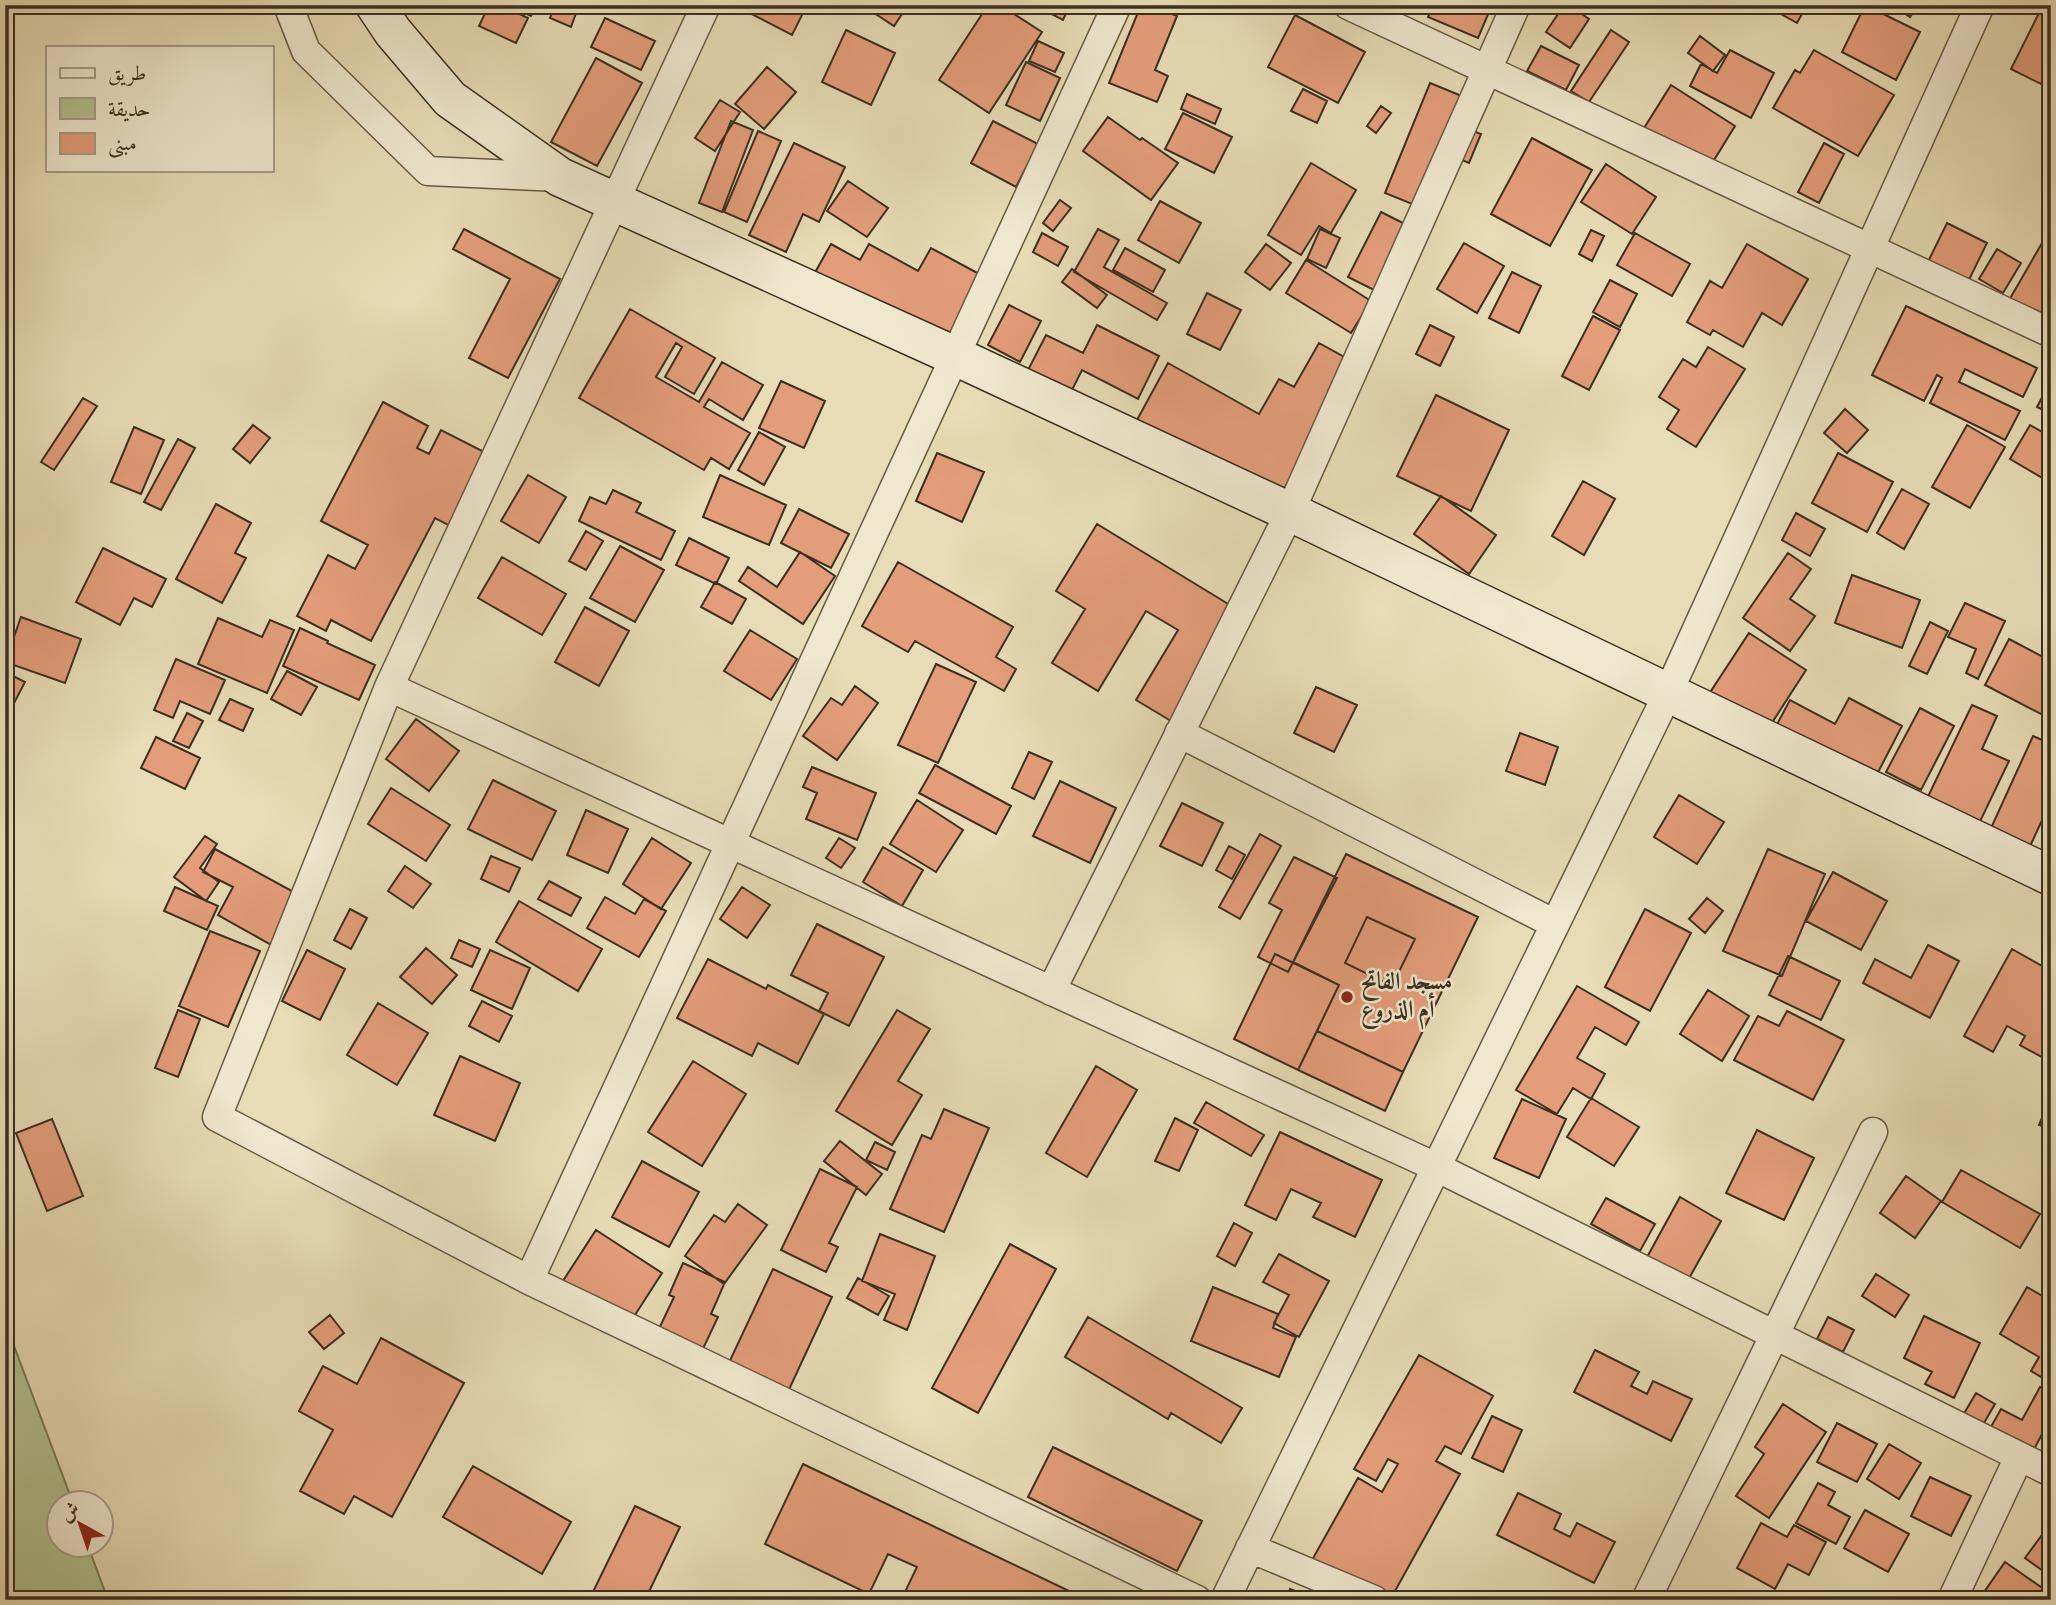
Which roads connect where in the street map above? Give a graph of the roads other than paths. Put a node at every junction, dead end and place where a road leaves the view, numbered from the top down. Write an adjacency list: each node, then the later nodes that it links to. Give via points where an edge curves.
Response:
1 (288, 5): 9 (street, via 306,51 428,172)
2 (375, 5): 9 (main road, via 450,99)
3 (706, 5): 10 (street)
4 (1117, 5): 13 (street)
5 (1349, 5): 8 (street)
6 (1516, 5): 8 (street)
7 (1980, 5): 11 (street)
8 (1486, 69): 11 (street); 14 (street)
9 (560, 177): 10 (main road)
10 (615, 202): 13 (main road); 15 (street)
11 (1869, 248): 12 (street); 16 (street)
12 (2051, 333)
13 (955, 356): 14 (main road); 18 (street)
14 (1290, 512): 16 (main road); 17 (street)
15 (389, 687): 18 (street); 24 (street, via 217,1117)
16 (1668, 693): 19 (main road); 20 (street)
17 (1179, 733): 20 (street); 21 (street)
18 (730, 844): 21 (street); 24 (street)
19 (2051, 876)
20 (1555, 924): 23 (street)
21 (1051, 991): 23 (street)
22 (1873, 1132): 25 (street)
23 (1436, 1167): 25 (street); 28 (street)
24 (529, 1280): 29 (street)
25 (1774, 1335): 26 (street); 32 (street)
26 (2019, 1457): 27 (street); 33 (street)
27 (2051, 1472)
28 (1250, 1548): 30 (street); 31 (street)
29 (1197, 1600)
30 (1225, 1600)
31 (1374, 1600)
32 (1646, 1600)
33 (1952, 1600)

